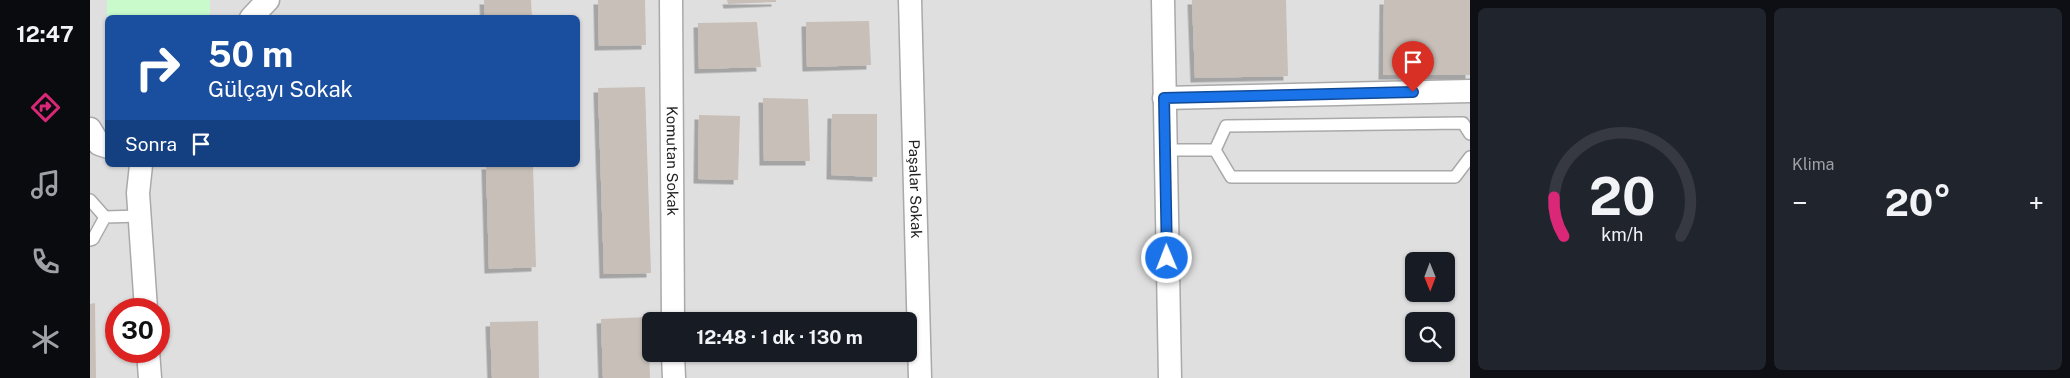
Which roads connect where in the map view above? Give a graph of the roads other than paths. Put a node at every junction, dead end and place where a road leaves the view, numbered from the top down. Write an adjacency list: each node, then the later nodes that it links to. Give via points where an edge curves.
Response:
1 (268, 0): 5 (street)
2 (671, 0): 20 (street, Komutan Sokak)
3 (910, 0): 25 (street, Paşalar Sokak)
4 (1163, 0): 7 (street)
5 (254, 15)
6 (1470, 91): 7 (street)
7 (1164, 98): 11 (street)
8 (90, 129): 10 (street, via 99,144)
9 (1470, 134): 12 (lane, via 1464,123 1226,126)
10 (105, 146)
11 (1165, 150): 12 (lane); 26 (street)
12 (1215, 150): 13 (lane, via 1231,177 1455,177)
13 (1470, 158)
14 (141, 167): 16 (street)
15 (90, 200): 17 (lane)
16 (140, 216): 17 (lane); 19 (street)
17 (105, 217): 18 (lane)
18 (90, 240)
19 (145, 298)
20 (673, 312)
21 (674, 362): 24 (street)
22 (149, 363): 23 (street)
23 (150, 378)
24 (674, 378)
25 (920, 378)
26 (1170, 378)

